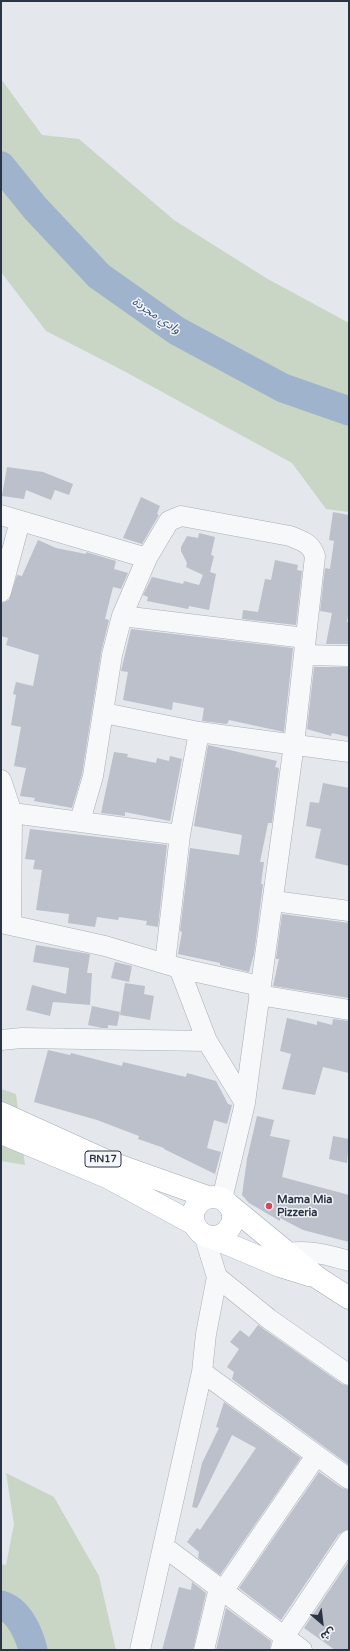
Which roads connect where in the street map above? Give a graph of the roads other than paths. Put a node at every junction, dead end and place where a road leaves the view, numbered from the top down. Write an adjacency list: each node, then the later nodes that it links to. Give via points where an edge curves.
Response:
1 (1, 515): 2 (street)
2 (20, 521): 3 (street); 4 (street)
3 (147, 558): 5 (street); 6 (street, via 169,521 181,516 290,536 307,543 315,556)
4 (1, 592)
5 (122, 616): 6 (street); 8 (street, via 112,655)
6 (305, 647): 7 (street); 10 (street)
7 (349, 656)
8 (104, 713): 9 (street); 14 (street)
9 (199, 732): 10 (street); 15 (street)
10 (294, 744): 11 (street); 16 (street)
11 (349, 752)
12 (1, 780): 13 (street)
13 (12, 813): 14 (street); 18 (street)
14 (80, 821): 15 (street)
15 (180, 834): 19 (street)
16 (274, 901): 17 (street); 20 (street)
17 (349, 911)
18 (6, 923): 19 (street)
19 (172, 965): 20 (street); 23 (street)
20 (260, 990): 21 (street); 24 (street)
21 (349, 1010)
22 (1, 1040): 23 (street, via 22,1038)
23 (207, 1041): 24 (street)
24 (245, 1103): 27 (street)
25 (1, 1113): 27 (main road, RN17, via 109,1162)
26 (1, 1133): 28 (main road, RN17, via 107,1177)
27 (219, 1200): 28 (main road, via 201,1200 194,1211); 28 (main road, via 233,1216 229,1229 224,1234); 29 (main road, RN17)
28 (203, 1232): 29 (main road, RN17); 31 (street)
29 (284, 1259): 30 (street, via 311,1252); 32 (main road, RN17)
30 (349, 1261)
31 (216, 1277): 33 (street); 34 (street, via 269,1319)
32 (349, 1298)
33 (202, 1372): 35 (street); 38 (street)
34 (349, 1375)
35 (316, 1456): 36 (street); 39 (street)
36 (349, 1479)
37 (349, 1540): 40 (street)
38 (163, 1546): 39 (street); 41 (street)
39 (221, 1590): 40 (street); 42 (street)
40 (282, 1643): 43 (street)
41 (140, 1650)
42 (204, 1650)
43 (302, 1650)

